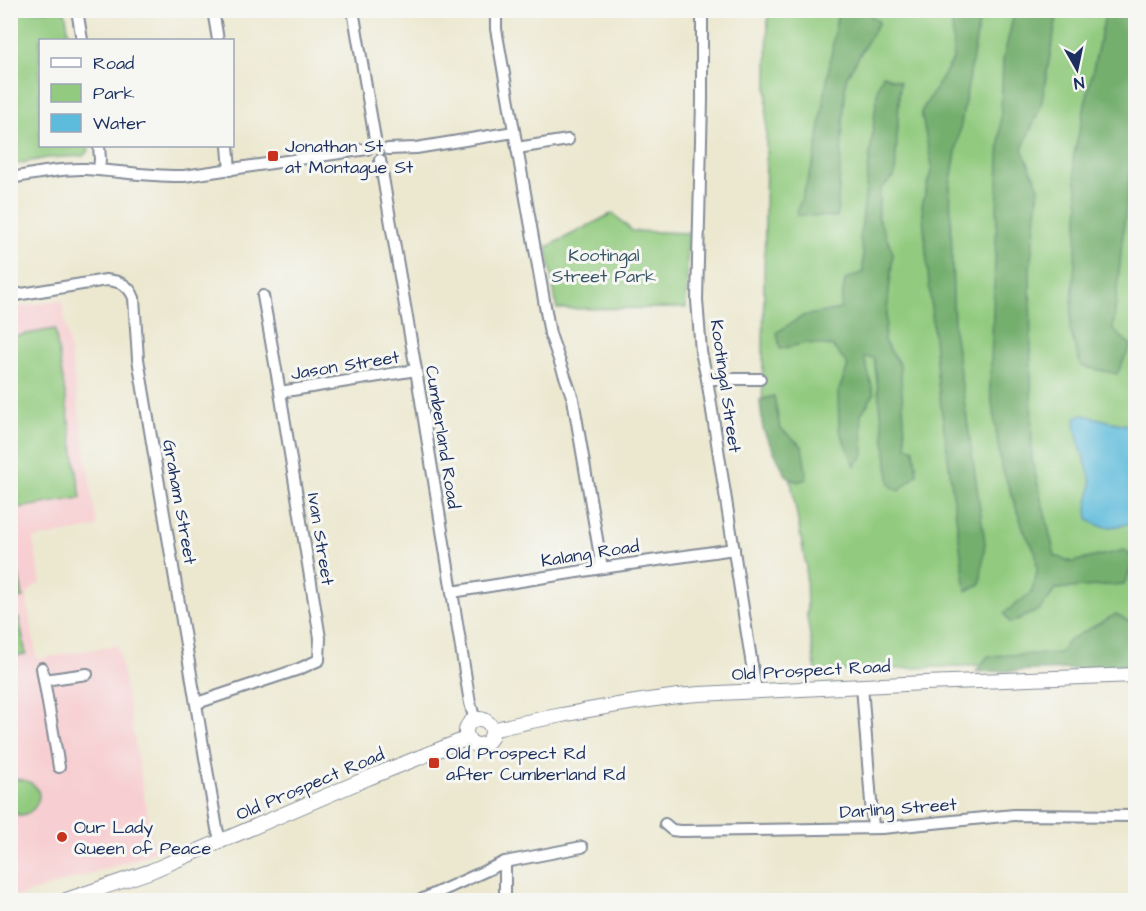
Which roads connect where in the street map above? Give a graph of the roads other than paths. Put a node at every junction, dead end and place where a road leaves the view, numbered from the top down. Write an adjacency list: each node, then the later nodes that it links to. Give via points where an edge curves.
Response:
1 (77, 10): 6 (street)
2 (213, 10): 7 (street)
3 (353, 10): 9 (street)
4 (499, 10): 8 (street, via 496,28)
5 (702, 10): 23 (street, Kootingal Street, via 697,300)
6 (82, 39)
7 (218, 39)
8 (514, 132): 13 (street); 15 (street)
9 (375, 139): 14 (street); 15 (street, via 384,142)
10 (568, 140): 13 (street)
11 (99, 147): 17 (street)
12 (228, 147): 18 (street)
13 (517, 148): 27 (street, via 550,334 573,399)
14 (367, 149): 16 (street, via 370,158); 18 (street)
15 (388, 149): 16 (street)
16 (380, 160): 22 (street, Cumberland Road)
17 (99, 170): 18 (street, via 170,176); 19 (street, via 63,170)
18 (230, 170)
19 (10, 178)
20 (10, 296): 35 (street, Graham Street, via 106,280 122,284 133,295 138,359)
21 (262, 296): 25 (street, Ivan Street)
22 (416, 370): 25 (street, Jason Street); 28 (street, Cumberland Road)
23 (707, 379): 24 (street); 26 (street, Kootingal Street)
24 (760, 379)
25 (280, 392): 35 (street, Ivan Street, via 320,638 319,660)
26 (734, 549): 27 (street, Kalang Road); 34 (street, Kootingal Street)
27 (602, 568): 28 (street, Kalang Road)
28 (452, 592): 36 (street, Cumberland Road)
29 (42, 668): 32 (street)
30 (87, 674): 32 (street)
31 (1136, 675): 33 (main road, Old Prospect Road)
32 (44, 680): 39 (street)
33 (862, 686): 34 (main road, Old Prospect Road); 42 (street)
34 (756, 691): 37 (main road, Old Prospect Road, via 677,696)
35 (197, 703): 43 (street, Graham Street)
36 (475, 720): 37 (main road, via 484,720); 38 (main road, via 466,729)
37 (492, 730): 38 (main road, via 490,739 483,744 474,744)
38 (468, 738): 43 (main road, Old Prospect Road)
39 (58, 766)
40 (1136, 816): 42 (street, Darling Street, via 1014,815)
41 (665, 824): 42 (street, Darling Street, via 680,831)
42 (873, 828)
43 (221, 841): 46 (main road, Old Prospect Road)
44 (582, 847): 45 (street)
45 (505, 862): 47 (street); 48 (street)
46 (69, 900)
47 (421, 900)
48 (505, 900)

